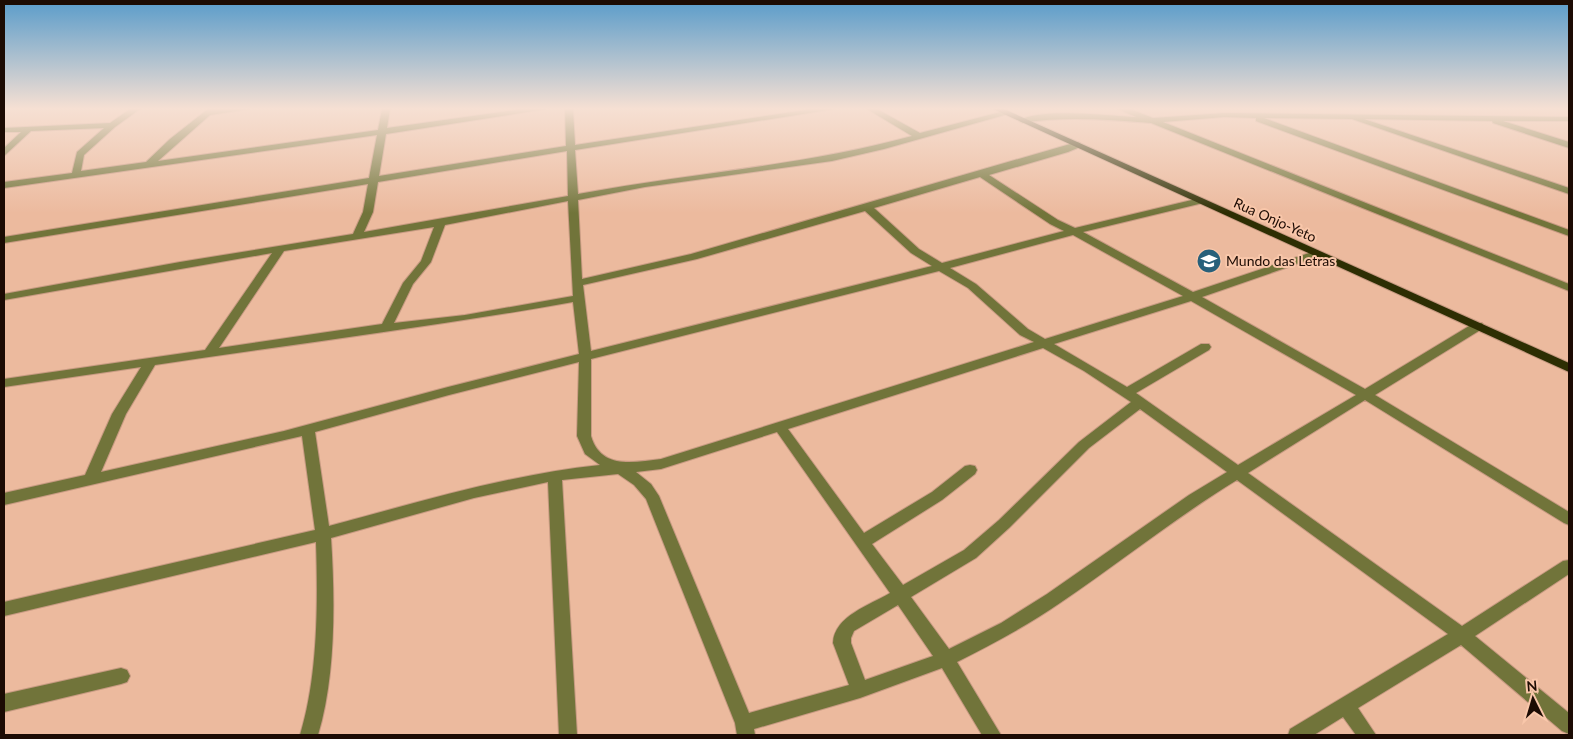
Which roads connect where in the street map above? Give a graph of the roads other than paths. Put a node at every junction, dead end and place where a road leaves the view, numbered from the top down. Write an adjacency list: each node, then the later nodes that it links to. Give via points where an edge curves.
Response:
1 (14, 143): 15 (street)
2 (92, 143): 18 (street, via 80,154)
3 (171, 143): 16 (street)
4 (301, 143): 16 (street)
5 (380, 143): 19 (street)
6 (570, 143): 14 (street)
7 (600, 143): 14 (street)
8 (889, 143): 22 (street, via 832,158 645,184)
9 (1074, 143): 13 (main road, Rua Onjo-Yeto)
10 (1206, 143): 36 (street)
11 (1327, 143): 27 (street)
12 (1427, 143): 21 (street)
13 (1077, 145): 17 (street); 23 (main road, Rua Onjo-Yeto)
14 (570, 148): 19 (street); 22 (street)
15 (4, 153)
16 (148, 165): 18 (street)
17 (981, 174): 24 (street); 28 (street)
18 (76, 175): 20 (street)
19 (374, 180): 30 (street, via 368,212); 31 (street)
20 (4, 185)
21 (1569, 191)
22 (571, 198): 25 (street); 35 (street)
23 (1200, 201): 28 (street); 33 (main road, Rua Onjo-Yeto)
24 (867, 207): 34 (street, via 914,251); 35 (street, via 693,257)
25 (441, 223): 30 (street); 41 (street, via 426,262 408,283)
26 (1569, 224): 27 (street)
27 (1554, 227): 29 (street)
28 (1072, 231): 34 (street); 38 (street)
29 (1569, 233)
30 (356, 238): 32 (street)
31 (4, 240)
32 (279, 250): 37 (street); 44 (street)
33 (1316, 254): 38 (street); 40 (main road, Rua Onjo-Yeto)
34 (941, 267): 42 (street, via 972,286 1024,332); 45 (street)
35 (577, 283): 39 (street)
36 (1569, 288)
37 (4, 297)
38 (1191, 297): 42 (street); 49 (street)
39 (579, 298): 41 (street); 45 (street)
40 (1478, 326): 47 (main road, Rua Onjo-Yeto); 49 (street)
41 (386, 328): 44 (street)
42 (1044, 343): 50 (street); 51 (street)
43 (1205, 347): 50 (street)
44 (208, 354): 46 (street)
45 (585, 356): 52 (street); 53 (street, via 586,448 597,459)
46 (150, 362): 48 (street); 57 (street, via 119,414)
47 (1569, 368)
48 (4, 383)
49 (1365, 394): 55 (street); 59 (street)
50 (1134, 397): 55 (street); 63 (street, via 970,554)
51 (780, 427): 53 (street, via 661,464); 61 (street)
52 (308, 429): 57 (street); 60 (street)
53 (621, 469): 56 (street); 72 (street, via 639,480 652,496)
54 (970, 470): 61 (street, via 936,496)
55 (1237, 473): 65 (street); 66 (street, via 1186,504 1053,599 1007,628)
56 (555, 475): 60 (street, via 474,492); 74 (street)
57 (90, 480): 58 (street)
58 (4, 499)
59 (1569, 519)
60 (323, 534): 64 (street); 73 (street, via 323,640 317,708)
61 (862, 542): 63 (street)
62 (1569, 566): 65 (street)
63 (901, 594): 66 (street); 68 (street, via 844,630 842,643)
64 (4, 609)
65 (1462, 635): 70 (street); 71 (street)
66 (946, 659): 68 (street); 75 (street)
67 (121, 676): 69 (street)
68 (860, 690): 72 (street)
69 (4, 703)
70 (1346, 705): 76 (street); 77 (street)
71 (1569, 725)
72 (745, 729)
73 (310, 735)
74 (568, 735)
75 (992, 735)
76 (1297, 735)
77 (1367, 735)

